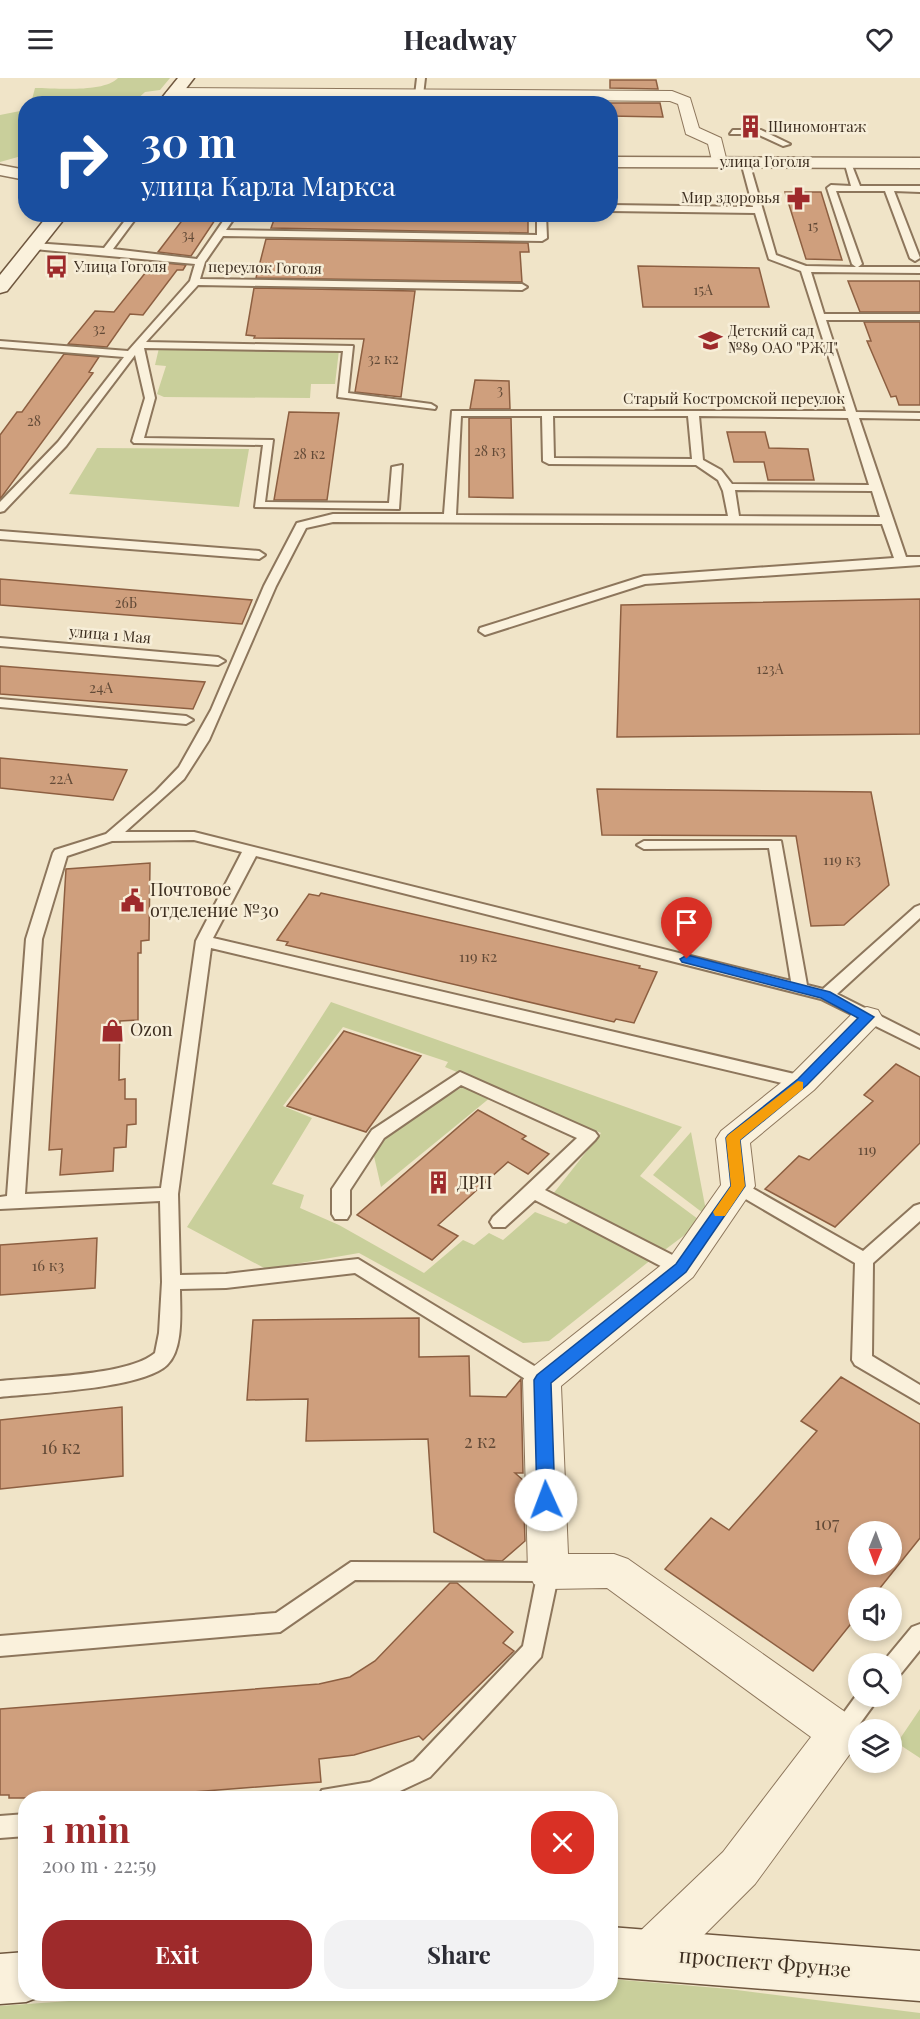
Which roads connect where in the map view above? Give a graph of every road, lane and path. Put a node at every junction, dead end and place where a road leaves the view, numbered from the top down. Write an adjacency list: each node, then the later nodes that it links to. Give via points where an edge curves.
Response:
1 (186, 78): 3 (main road)
2 (419, 92): 4 (street); 9 (street, via 678,97 685,101 692,131 715,141)
3 (172, 96)
4 (253, 96)
5 (788, 131): 7 (lane)
6 (733, 132): 7 (lane, via 758,132)
7 (786, 144): 11 (lane)
8 (618, 162): 9 (main road, улица Гоголя)
9 (719, 162): 10 (main road, улица Гоголя)
10 (745, 162): 11 (main road, улица Гоголя); 18 (lane)
11 (792, 162): 12 (main road, улица Гоголя)
12 (848, 163): 13 (main road, улица Гоголя); 14 (lane)
13 (920, 163)
14 (856, 188): 15 (lane); 28 (lane, via 831,188)
15 (888, 188): 16 (lane); 26 (lane)
16 (920, 189)
17 (618, 208): 18 (lane)
18 (758, 210): 29 (lane, via 772,257)
19 (53, 222): 24 (main road)
20 (129, 222): 25 (lane)
21 (228, 222): 23 (lane)
22 (541, 222): 23 (lane, via 542,238)
23 (220, 233): 27 (lane)
24 (34, 246): 25 (lane, переулок Гоголя); 33 (main road)
25 (107, 251): 27 (lane, переулок Гоголя)
26 (915, 258)
27 (200, 262): 31 (lane, переулок Гоголя)
28 (857, 264)
29 (805, 269): 30 (lane); 34 (lane)
30 (920, 270)
31 (195, 282): 32 (lane, переулок Гоголя); 37 (lane)
32 (522, 287)
33 (0, 288)
34 (820, 317): 35 (lane); 41 (lane)
35 (920, 317)
36 (0, 344): 37 (lane)
37 (134, 349): 38 (lane, via 349,348 342,395); 44 (lane, via 150,398 138,441 269,442 259,505 395,507); 48 (lane, via 62,444)
38 (431, 407)
39 (547, 413): 40 (lane, Старый Костромской переулок); 43 (lane, via 549,461); 50 (lane, Старый Костромской переулок, via 456,413)
40 (693, 414): 41 (lane, Старый Костромской переулок); 43 (lane)
41 (853, 414): 42 (lane, Старый Костромской переулок); 46 (lane)
42 (920, 416)
43 (699, 462): 45 (lane, via 719,471)
44 (398, 467)
45 (729, 487): 46 (lane); 51 (lane)
46 (876, 488): 52 (lane)
47 (0, 492): 48 (lane)
48 (15, 494): 49 (lane)
49 (0, 509)
50 (450, 518): 51 (lane); 62 (lane, via 333,518 301,526 285,551 217,710 184,771)
51 (734, 520): 52 (lane)
52 (887, 521): 55 (lane)
53 (0, 534): 54 (lane)
54 (260, 555)
55 (901, 561): 56 (lane); 57 (lane, via 644,580)
56 (920, 561)
57 (485, 631)
58 (0, 642): 59 (lane, улица 1 Мая)
59 (218, 661)
60 (0, 703): 61 (lane)
61 (186, 720)
62 (111, 837): 64 (lane, via 194,836); 75 (lane, via 60,853 34,939)
63 (644, 845): 67 (lane, via 776,844)
64 (251, 850): 66 (lane); 67 (lane)
65 (920, 910): 68 (lane)
66 (204, 941): 71 (lane); 74 (lane)
67 (800, 988): 68 (lane)
68 (826, 995): 69 (lane)
69 (867, 1017): 70 (lane); 71 (street)
70 (920, 1043)
71 (802, 1082): 72 (street, via 733,1138)
72 (738, 1186): 79 (lane); 80 (street)
73 (533, 1191): 77 (lane, via 589,1136 460,1078 378,1134 341,1189); 78 (lane); 80 (lane)
74 (169, 1194): 75 (lane); 81 (lane)
75 (8, 1202)
76 (920, 1211): 79 (lane)
77 (341, 1214)
78 (499, 1222)
79 (864, 1260): 84 (lane, via 861,1360)
80 (681, 1268): 82 (street)
81 (171, 1281): 82 (lane, via 226,1281 358,1266); 83 (lane, via 166,1350 152,1367)
82 (542, 1380): 85 (street)
83 (0, 1389)
84 (920, 1395)
85 (548, 1572): 87 (lane, via 351,1571 280,1622); 90 (street, via 614,1571); 91 (lane, via 533,1650 422,1769)
86 (920, 1634): 88 (lane)
87 (0, 1646)
88 (902, 1656)
89 (860, 1707): 90 (lane)
90 (840, 1733): 94 (street, via 739,1868)
91 (376, 1791)
92 (18, 1826): 93 (lane)
93 (0, 1827)
94 (631, 1953): 95 (main road, проспект Фрунзе)
95 (920, 1976)
96 (18, 1978): 97 (main road)
97 (0, 1979)

